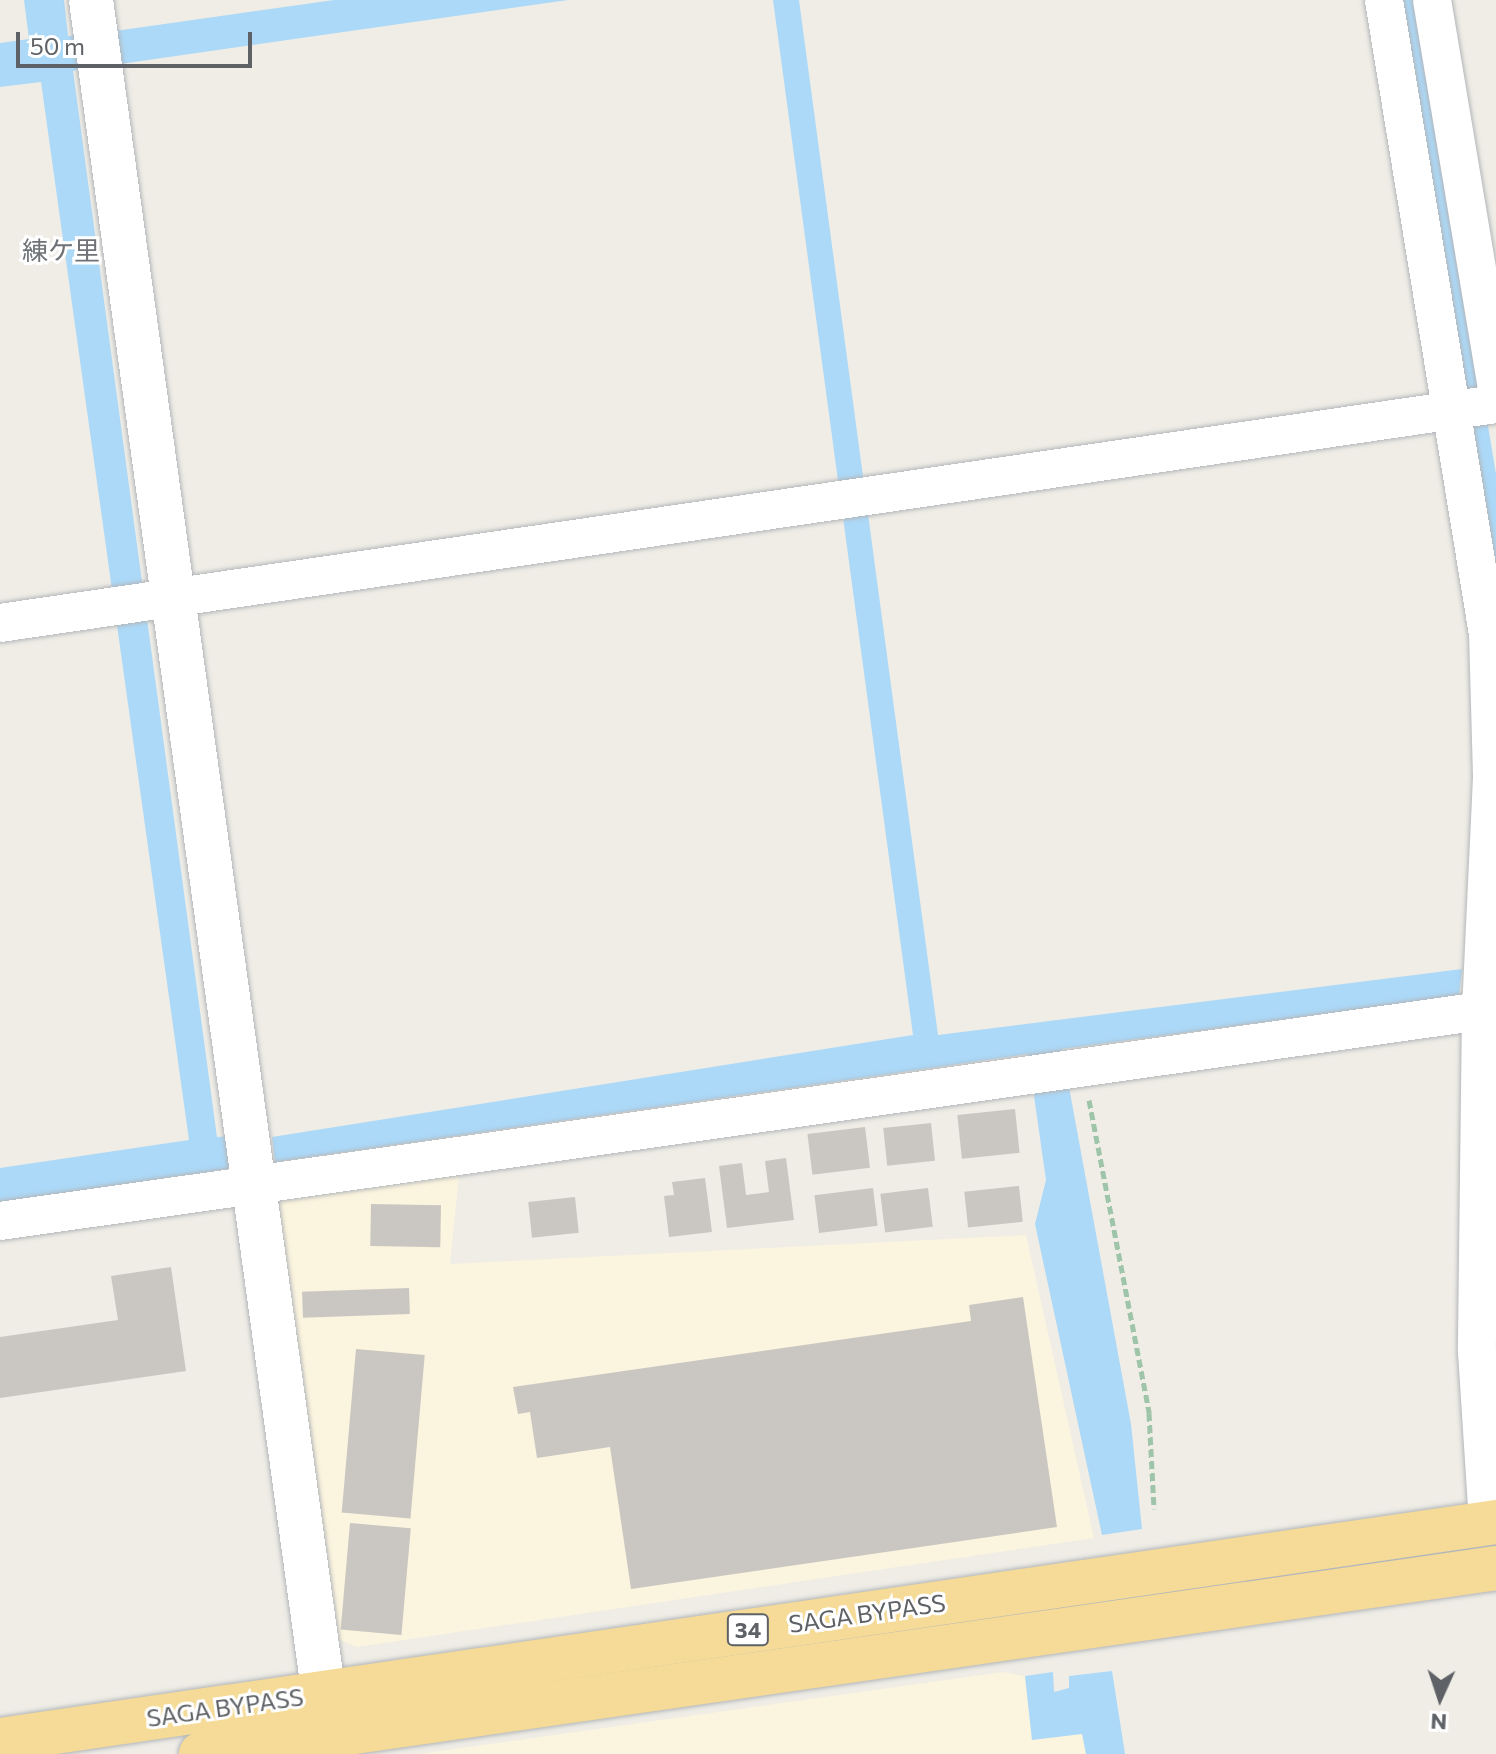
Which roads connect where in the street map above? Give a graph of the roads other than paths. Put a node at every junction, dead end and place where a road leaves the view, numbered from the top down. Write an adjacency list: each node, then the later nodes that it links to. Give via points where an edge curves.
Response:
1 (91, 0): 7 (street)
2 (1384, 0): 6 (street)
3 (1432, 0): 4 (street)
4 (1496, 384)
5 (1496, 404): 6 (street)
6 (1451, 410): 7 (street); 9 (street, via 1488,634 1492,776)
7 (165, 600): 8 (street); 10 (street)
8 (0, 623)
9 (1481, 1011): 10 (street); 12 (street, via 1477,1352)
10 (252, 1186): 11 (street); 14 (street)
11 (0, 1221)
12 (1492, 1522): 14 (highway, SAGA BYPASS / 34)
13 (1496, 1568): 16 (highway, SAGA BYPASS / 34)
14 (324, 1692): 15 (highway, SAGA BYPASS / 34); 16 (street)
15 (0, 1740)
16 (331, 1745): 17 (highway, SAGA BYPASS / 34)
17 (201, 1754)

